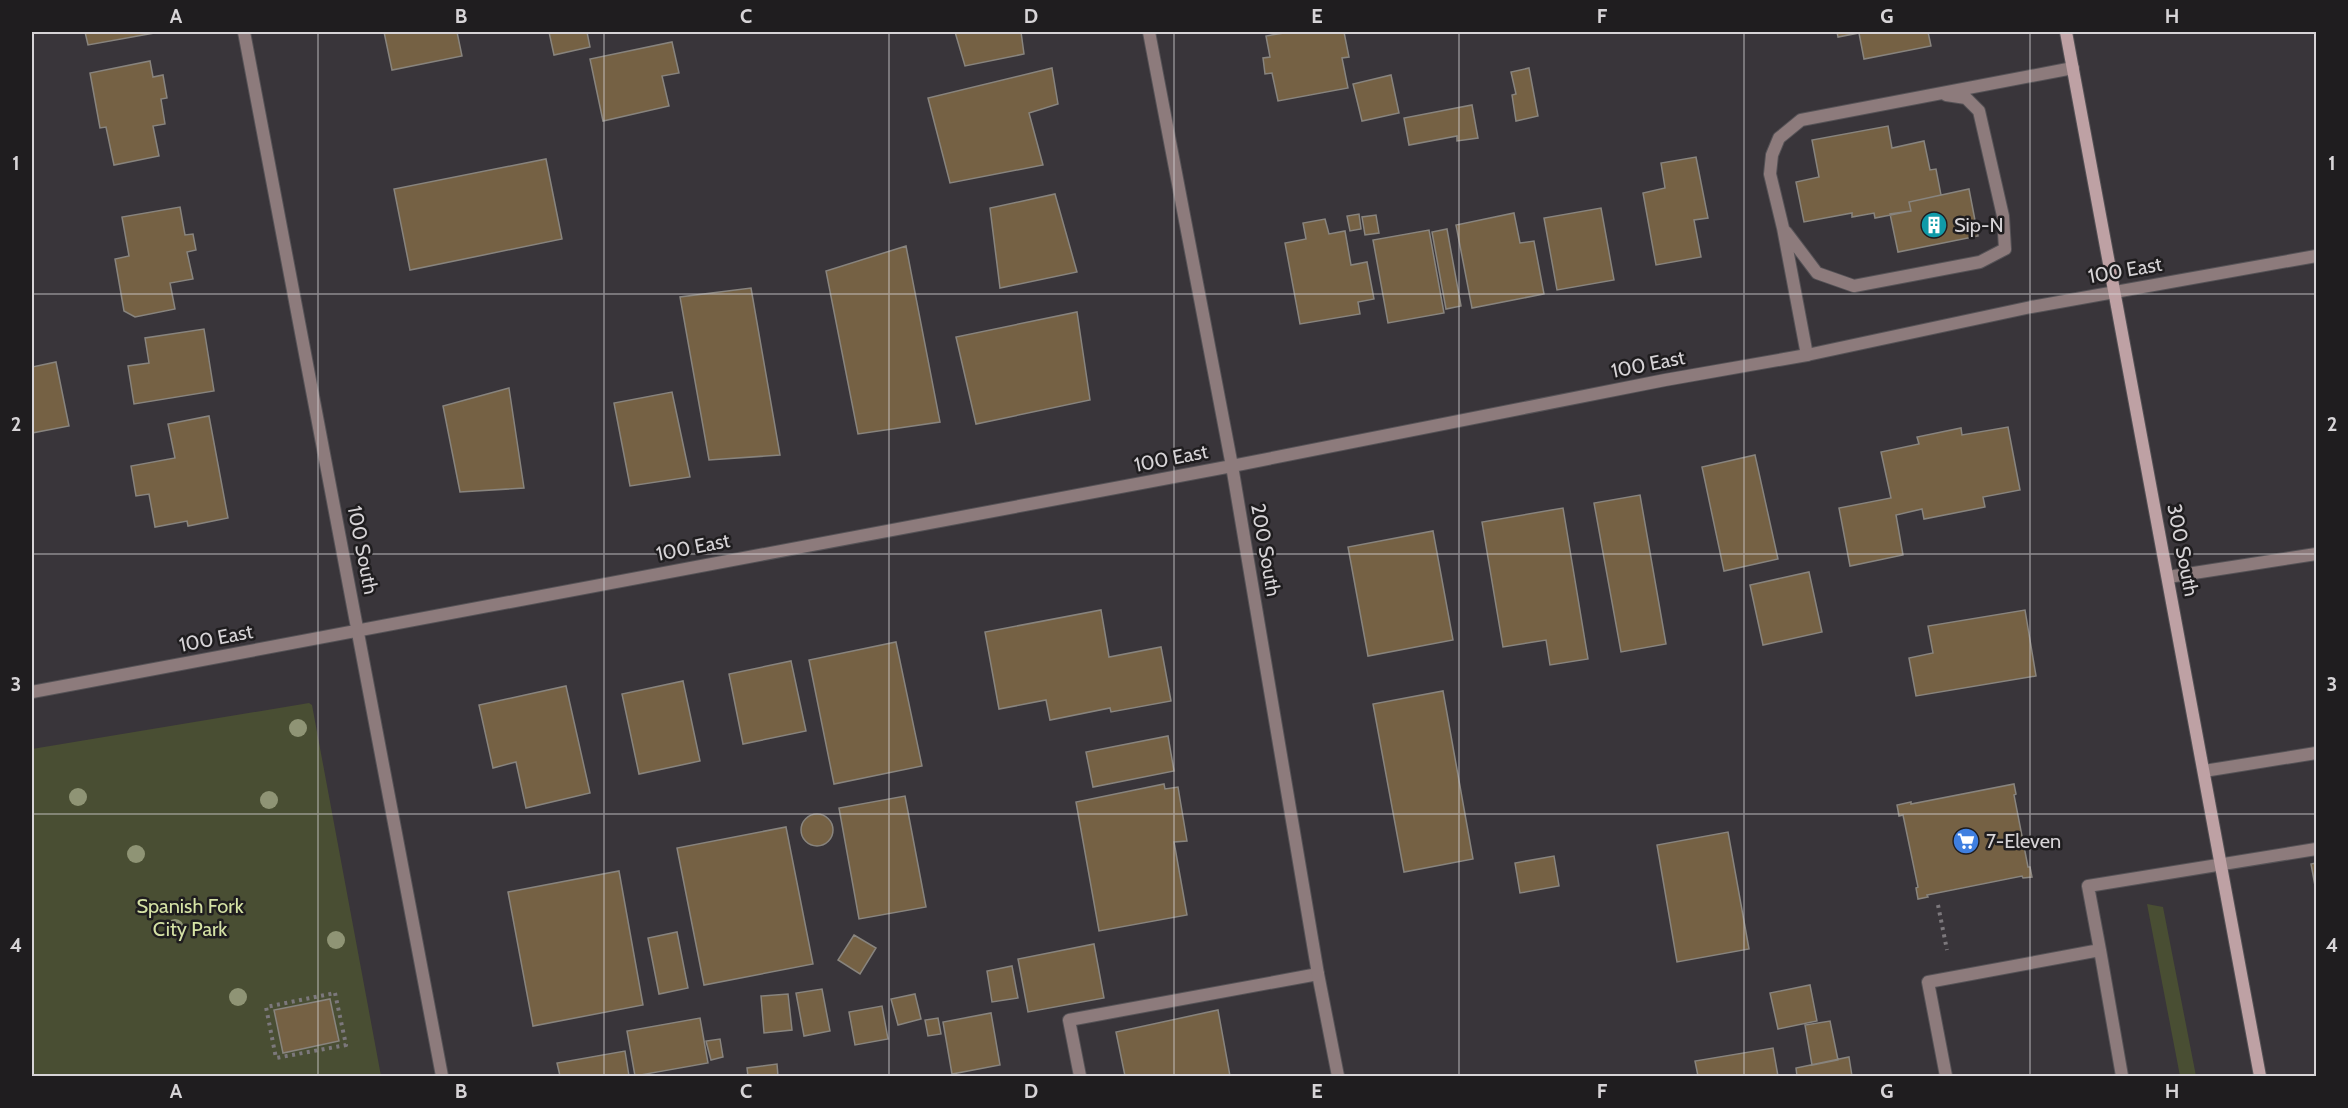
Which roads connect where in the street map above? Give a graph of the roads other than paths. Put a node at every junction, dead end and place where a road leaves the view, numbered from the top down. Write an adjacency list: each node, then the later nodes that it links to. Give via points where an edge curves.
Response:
1 (244, 32): 13 (street, 100 South)
2 (1149, 32): 10 (street, 200 South)
3 (2066, 32): 4 (main road, 300 South)
4 (2073, 68): 5 (street); 8 (main road, 300 South)
5 (1935, 94): 6 (street, via 1801,120 1779,138 1770,174); 6 (street, via 1966,98 1979,111 2003,216 2005,249 1980,262 1854,286 1817,273)
6 (1783, 228): 9 (street)
7 (2316, 256): 8 (street, 100 East)
8 (2114, 291): 9 (street, 100 East); 12 (main road, 300 South)
9 (1807, 355): 10 (street, 100 East)
10 (1232, 466): 13 (street, 100 East); 20 (street, 200 South)
11 (2316, 554): 12 (street)
12 (2168, 577): 16 (main road, 300 South)
13 (359, 630): 14 (street, 100 East); 21 (street, 100 South)
14 (32, 692)
15 (2316, 753): 16 (street)
16 (2204, 771): 18 (main road, 300 South)
17 (2316, 849): 18 (street)
18 (2222, 863): 19 (street, via 2088,886); 26 (main road, 300 South)
19 (2100, 950): 24 (street, via 1928,982); 25 (street)
20 (1318, 974): 22 (street, via 1069,1020); 23 (street, 200 South)
21 (442, 1077)
22 (1080, 1077)
23 (1338, 1077)
24 (1946, 1077)
25 (2122, 1077)
26 (2260, 1077)

